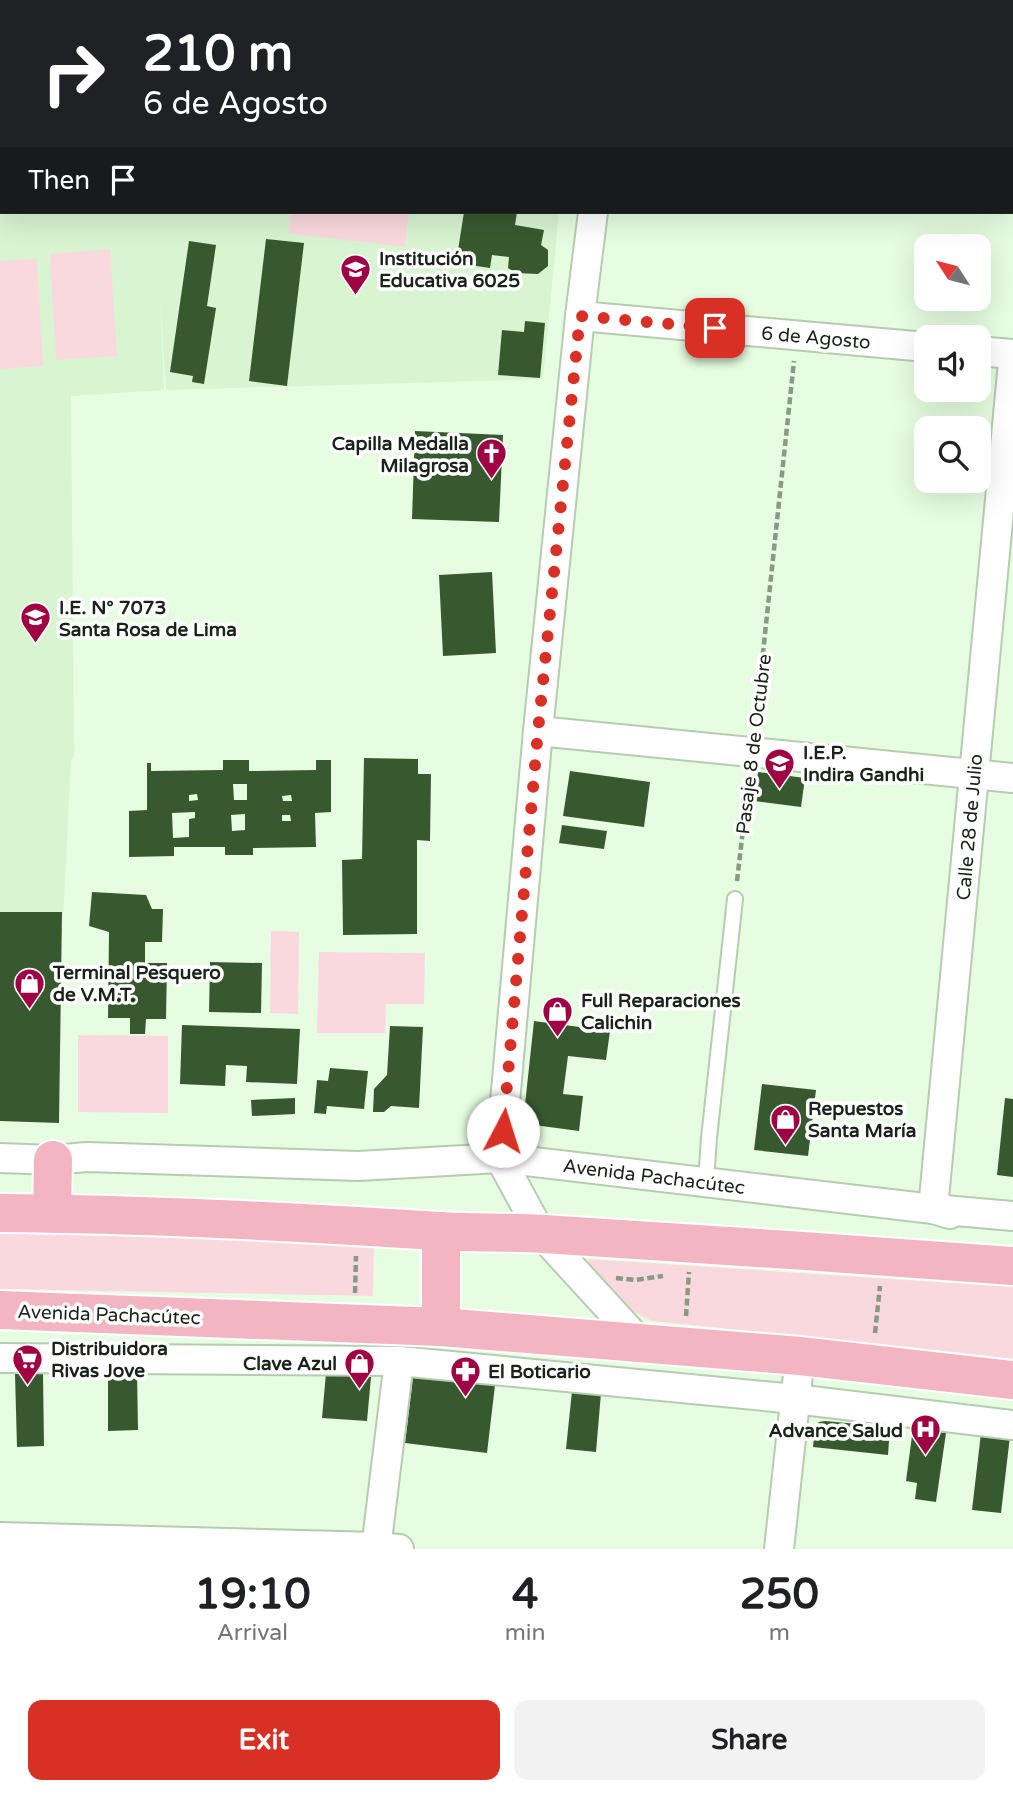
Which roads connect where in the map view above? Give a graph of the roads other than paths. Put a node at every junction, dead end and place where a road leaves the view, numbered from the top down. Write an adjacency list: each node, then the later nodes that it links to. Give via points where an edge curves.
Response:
1 (593, 214): 2 (street)
2 (580, 316): 3 (street, 6 de Agosto); 7 (street)
3 (914, 346)
4 (991, 352): 5 (street)
5 (1013, 354)
6 (1013, 362): 8 (street, Calle 28 de Julio)
7 (538, 731): 8 (street); 12 (street)
8 (974, 774): 9 (street); 15 (street, Calle 28 de Julio)
9 (1013, 778)
10 (735, 899): 14 (lane)
11 (0, 1158): 13 (street, Avenida Pachacútec)
12 (500, 1158): 13 (street, Avenida Pachacútec, via 358,1166 87,1157); 14 (street, Avenida Pachacútec); 21 (street)
13 (53, 1160): 17 (main road)
14 (706, 1182): 15 (street, Avenida Pachacútec)
15 (933, 1209): 18 (street, Avenida Pachacútec); 20 (street)
16 (0, 1213): 17 (main road)
17 (52, 1213): 19 (main road)
18 (1013, 1216)
19 (441, 1231): 21 (main road); 24 (main road)
20 (1013, 1231)
21 (541, 1234): 22 (main road); 25 (street)
22 (1013, 1266)
23 (0, 1310): 24 (main road, Avenida Pachacútec)
24 (442, 1327): 25 (main road, Avenida Pachacútec)
25 (640, 1342): 26 (main road, Avenida Pachacútec)
26 (800, 1356): 29 (main road, Avenida Pachacútec); 30 (street)
27 (0, 1358): 28 (street)
28 (399, 1361): 30 (street); 33 (street)
29 (1013, 1380)
30 (795, 1399): 31 (street); 34 (street)
31 (1013, 1425)
32 (0, 1537): 33 (street)
33 (384, 1548)
34 (779, 1549)

